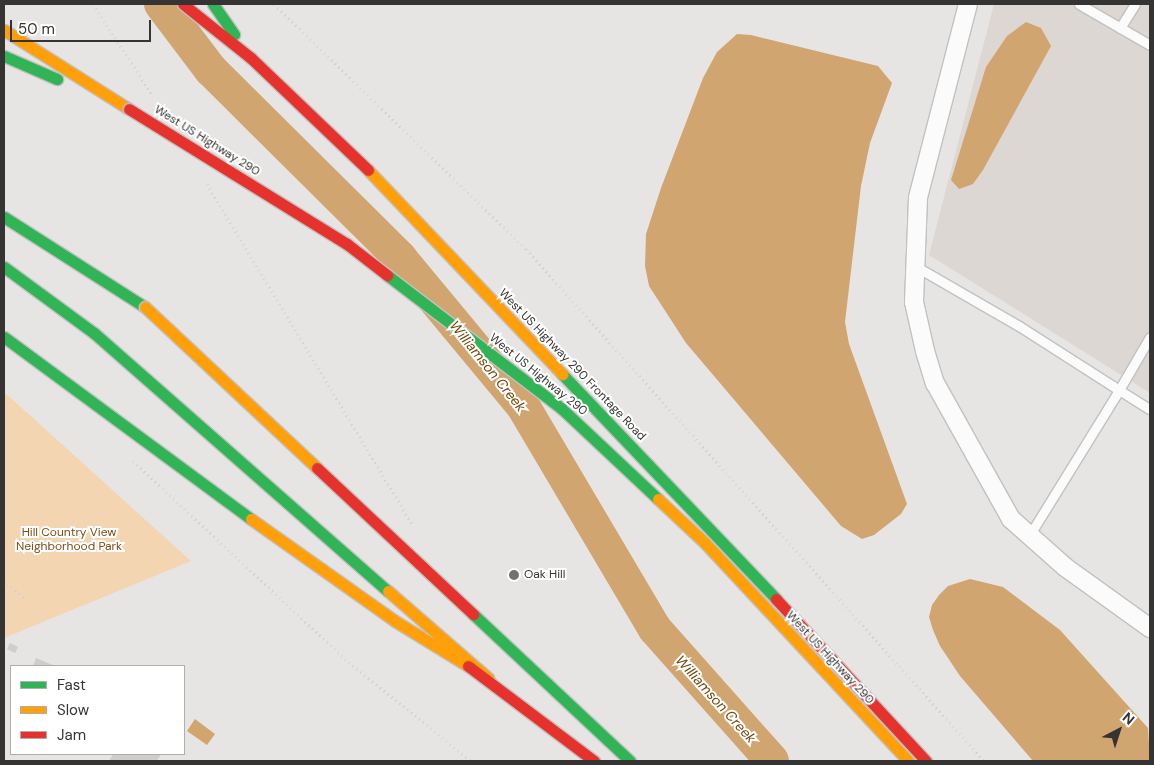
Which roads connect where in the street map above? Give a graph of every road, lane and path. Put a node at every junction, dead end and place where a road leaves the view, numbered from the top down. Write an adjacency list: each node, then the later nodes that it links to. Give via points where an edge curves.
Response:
1 (93, 4): 13 (path)
2 (183, 4): 12 (main road, West US Highway 290 Frontage Road)
3 (213, 4): 12 (main road)
4 (274, 4): 35 (path, via 526,248)
5 (968, 4): 17 (street, via 918,198)
6 (1079, 4): 8 (lane)
7 (1135, 4): 8 (lane)
8 (1120, 28): 10 (lane)
9 (4, 30): 14 (main road)
10 (1150, 45)
11 (4, 56): 14 (main road, West US Highway 290)
12 (251, 58): 34 (main road, West US Highway 290 Frontage Road, via 364,166)
13 (158, 104)
14 (130, 109): 33 (main road, West US Highway 290, bridge, via 347,244 561,408 705,543)
15 (204, 180): 24 (path)
16 (5, 218): 32 (main road, bridge, via 145,307)
17 (914, 265): 21 (lane, via 1019,326); 25 (street, via 914,302 935,383 1011,519)
18 (4, 267): 29 (main road, via 94,333)
19 (4, 337): 29 (main road, via 213,492 387,615)
20 (1150, 337): 21 (lane)
21 (1119, 390): 22 (lane); 25 (lane)
22 (1150, 410)
23 (125, 454): 30 (path, via 345,659)
24 (414, 526)
25 (1029, 536): 28 (street, via 1065,568)
26 (4, 580): 27 (path)
27 (26, 600)
28 (1150, 628)
29 (488, 678): 31 (main road)
30 (472, 761)
31 (594, 761)
32 (630, 761)
33 (908, 761)
34 (926, 761)
35 (984, 761)

